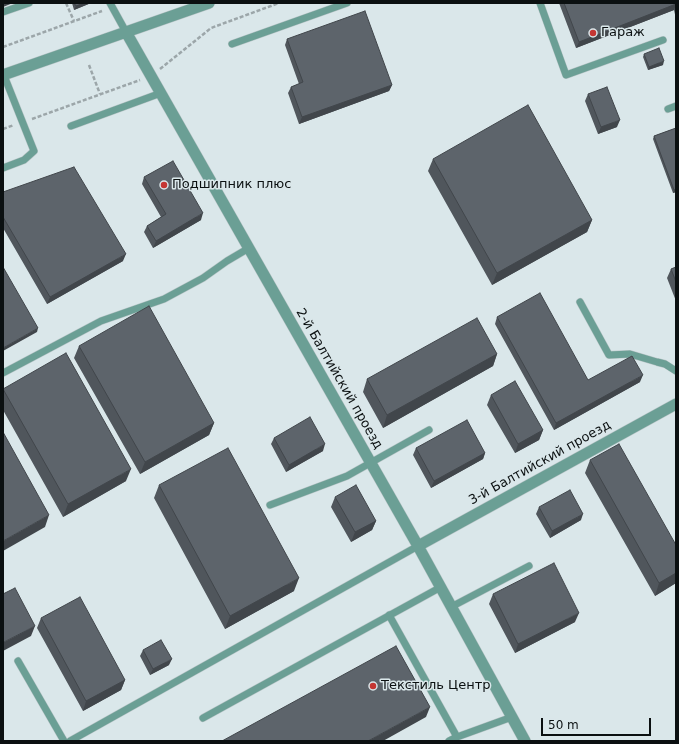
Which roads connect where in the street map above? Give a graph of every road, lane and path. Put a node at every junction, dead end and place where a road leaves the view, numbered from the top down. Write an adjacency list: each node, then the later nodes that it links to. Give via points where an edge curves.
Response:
1 (29, 3): 8 (lane)
2 (66, 3): 9 (path)
3 (209, 3): 10 (street)
4 (279, 3): 16 (path, via 211,28)
5 (346, 3): 12 (lane)
6 (540, 3): 11 (lane, via 566,76)
7 (111, 5): 9 (path); 10 (lane)
8 (3, 12)
9 (74, 21): 13 (path)
10 (126, 32): 15 (street); 16 (street, 2-й Балтийский проезд)
11 (663, 40)
12 (232, 44)
13 (3, 47)
14 (89, 65): 18 (path)
15 (3, 74): 21 (lane)
16 (151, 76): 17 (street, 2-й Балтийский проезд); 18 (path)
17 (161, 93): 22 (lane); 25 (street, 2-й Балтийский проезд)
18 (100, 94): 21 (path)
19 (676, 106): 20 (lane)
20 (668, 109)
21 (22, 122): 23 (path); 24 (lane, via 34,152 24,160)
22 (71, 126)
23 (3, 129)
24 (3, 168)
25 (249, 248): 28 (lane, via 203,278 164,299 101,321); 31 (street, 2-й Балтийский проезд)
26 (580, 302): 27 (lane, via 609,355 630,354 665,364)
27 (676, 371)
28 (3, 373)
29 (676, 404): 33 (street, 3-й Балтийский проезд, via 614,442)
30 (429, 430): 31 (lane)
31 (371, 464): 32 (lane, via 347,476); 33 (street, 2-й Балтийский проезд)
32 (270, 505)
33 (418, 546): 35 (street, 2-й Балтийский проезд); 43 (lane)
34 (529, 566): 36 (lane)
35 (441, 587): 36 (street, 2-й Балтийский проезд); 37 (lane)
36 (451, 607): 39 (street, 2-й Балтийский проезд)
37 (389, 615): 40 (lane); 41 (lane)
38 (18, 661): 42 (lane)
39 (512, 717): 41 (lane); 45 (street, 2-й Балтийский проезд)
40 (203, 718)
41 (457, 737): 44 (lane)
42 (64, 741)
43 (70, 741)
44 (449, 741)
45 (525, 741)

